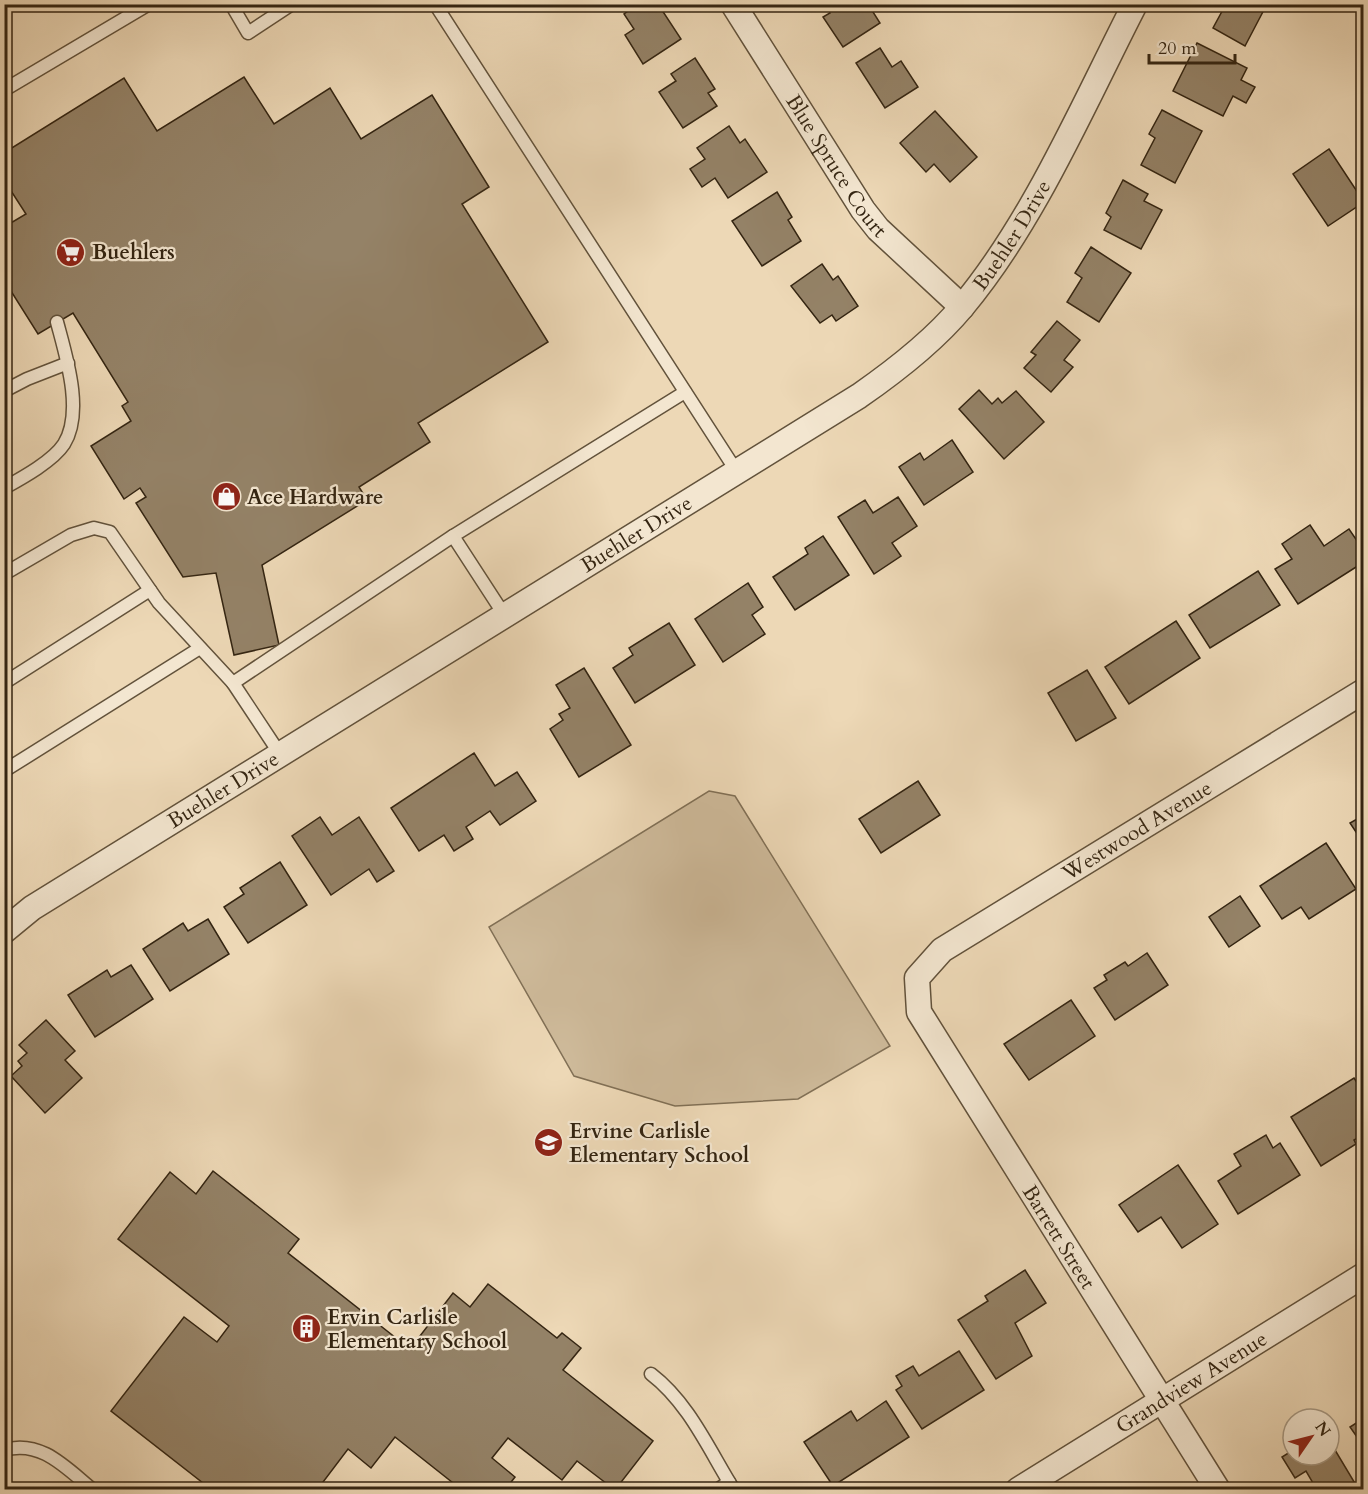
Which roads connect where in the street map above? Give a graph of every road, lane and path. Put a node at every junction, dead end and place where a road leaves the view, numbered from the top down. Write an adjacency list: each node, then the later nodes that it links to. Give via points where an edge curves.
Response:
1 (149, 4): 7 (lane)
2 (231, 4): 3 (lane, via 249,33)
3 (292, 4)
4 (435, 4): 12 (lane)
5 (733, 4): 8 (street, Blue Spruce Court, via 863,210 878,229)
6 (1136, 4): 8 (street, Buehler Drive, via 1030,208 997,262)
7 (4, 90)
8 (962, 307): 13 (street, Buehler Drive, via 918,351 879,382)
9 (57, 322): 10 (lane)
10 (68, 363): 11 (lane); 14 (lane, via 74,409 64,444 38,468)
11 (4, 391)
12 (685, 392): 13 (lane); 15 (lane)
13 (737, 472): 18 (street, Buehler Drive)
14 (4, 488)
15 (453, 536): 18 (lane); 21 (lane)
16 (4, 574): 17 (lane, via 70,535 94,528 110,532)
17 (150, 590): 19 (lane); 20 (lane)
18 (505, 616): 23 (street, Buehler Drive)
19 (200, 648): 21 (lane); 24 (lane)
20 (4, 683)
21 (233, 684): 23 (lane)
22 (1364, 691): 26 (street, Westwood Avenue, via 942,950)
23 (280, 754): 25 (street, Buehler Drive, via 32,908)
24 (4, 771)
25 (4, 931)
26 (917, 978): 29 (street, Barrett Street, via 919,1012)
27 (1364, 1275): 29 (street, Grandview Avenue)
28 (651, 1374): 31 (lane, via 695,1423)
29 (1161, 1399): 34 (street, Grandview Avenue); 35 (street, Barrett Street)
30 (4, 1450): 32 (lane, via 23,1446 47,1453)
31 (732, 1486): 33 (lane)
32 (93, 1490)
33 (717, 1490)
34 (1018, 1490)
35 (1218, 1490)

